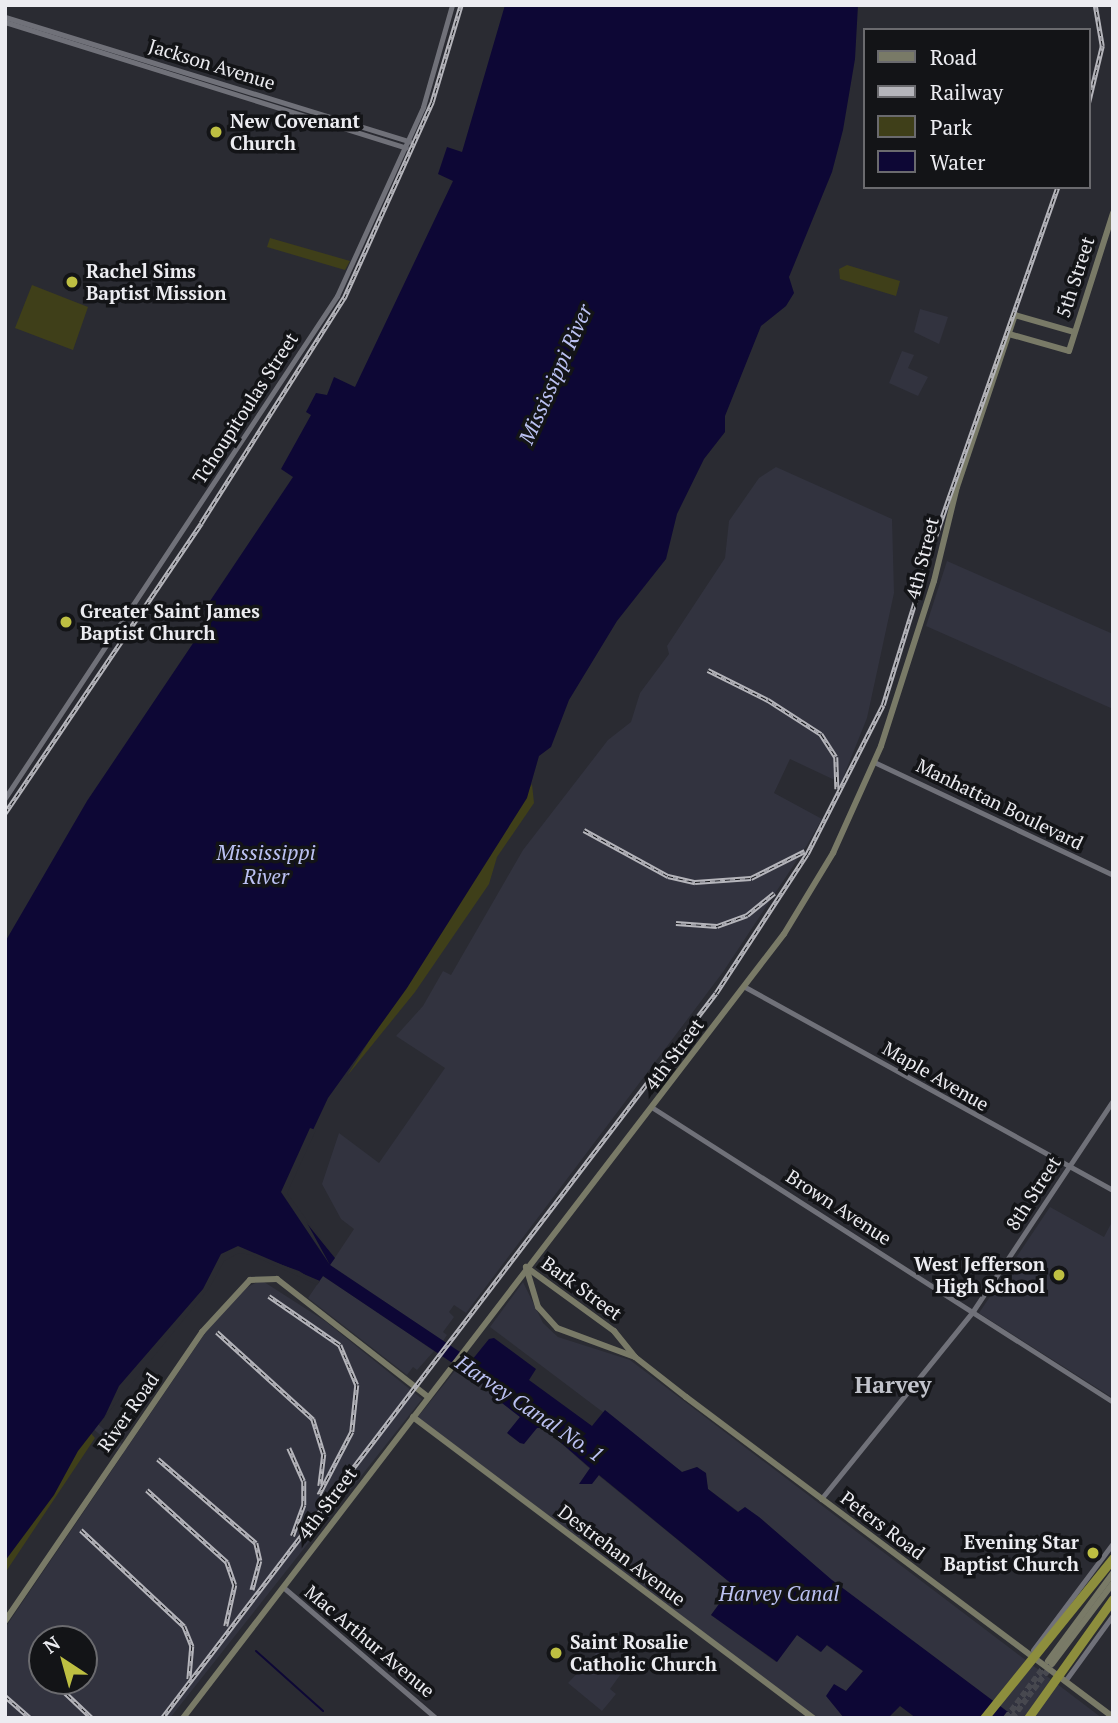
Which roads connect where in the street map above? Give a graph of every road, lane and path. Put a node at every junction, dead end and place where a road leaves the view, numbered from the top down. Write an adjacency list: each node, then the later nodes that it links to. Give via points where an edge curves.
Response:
1 (452, 5): 3 (street, Tchoupitoulas Street)
2 (5, 20): 3 (street, Jackson Avenue); 4 (street, Jackson Avenue)
3 (409, 141): 4 (street, Tchoupitoulas Street)
4 (406, 148): 9 (street, Tchoupitoulas Street, via 337,296)
5 (1113, 213): 6 (main road, 5th Street)
6 (1074, 332): 7 (main road, 4th Street, via 1015,315); 7 (main road, 5th Street, via 1069,351)
7 (1009, 334): 8 (main road, 4th Street, via 957,487 932,589)
8 (874, 762): 10 (street, Manhattan Boulevard); 11 (main road, 4th Street, via 827,864)
9 (5, 798)
10 (1113, 875)
11 (745, 987): 13 (main road, 4th Street); 14 (street, Maple Avenue)
12 (1113, 1100): 14 (street, 8th Street)
13 (653, 1108): 16 (main road, 4th Street); 17 (street, Brown Avenue)
14 (1069, 1166): 15 (street, Maple Avenue); 17 (street, 8th Street)
15 (1113, 1190)
16 (526, 1267): 18 (main road, Bark Street); 19 (main road, Peters Road, via 538,1307 557,1328); 20 (main road, 4th Street)
17 (973, 1311): 21 (street, Brown Avenue); 23 (street, 8th Street)
18 (619, 1335): 19 (main road, Peters Road)
19 (635, 1357): 23 (main road, Peters Road)
20 (428, 1397): 22 (main road, 4th Street); 31 (main road, River Road, via 268,1276 250,1280 229,1300)
21 (1113, 1402)
22 (413, 1417): 28 (main road, 4th Street); 37 (main road, Destrehan Avenue)
23 (821, 1499): 32 (main road, Peters Road)
24 (1113, 1543): 32 (street)
25 (1113, 1558): 38 (highway)
26 (1113, 1573): 27 (main road, via 1050,1663)
27 (1113, 1583)
28 (283, 1587): 35 (main road, 4th Street); 36 (street, Mac Arthur Avenue)
29 (1113, 1599): 39 (highway)
30 (1113, 1615): 33 (street)
31 (5, 1621)
32 (1030, 1655): 33 (main road, Peters Road)
33 (1065, 1681): 34 (main road, Peters Road)
34 (1113, 1717)
35 (183, 1718)
36 (436, 1718)
37 (813, 1718)
38 (984, 1718)
39 (1028, 1718)

